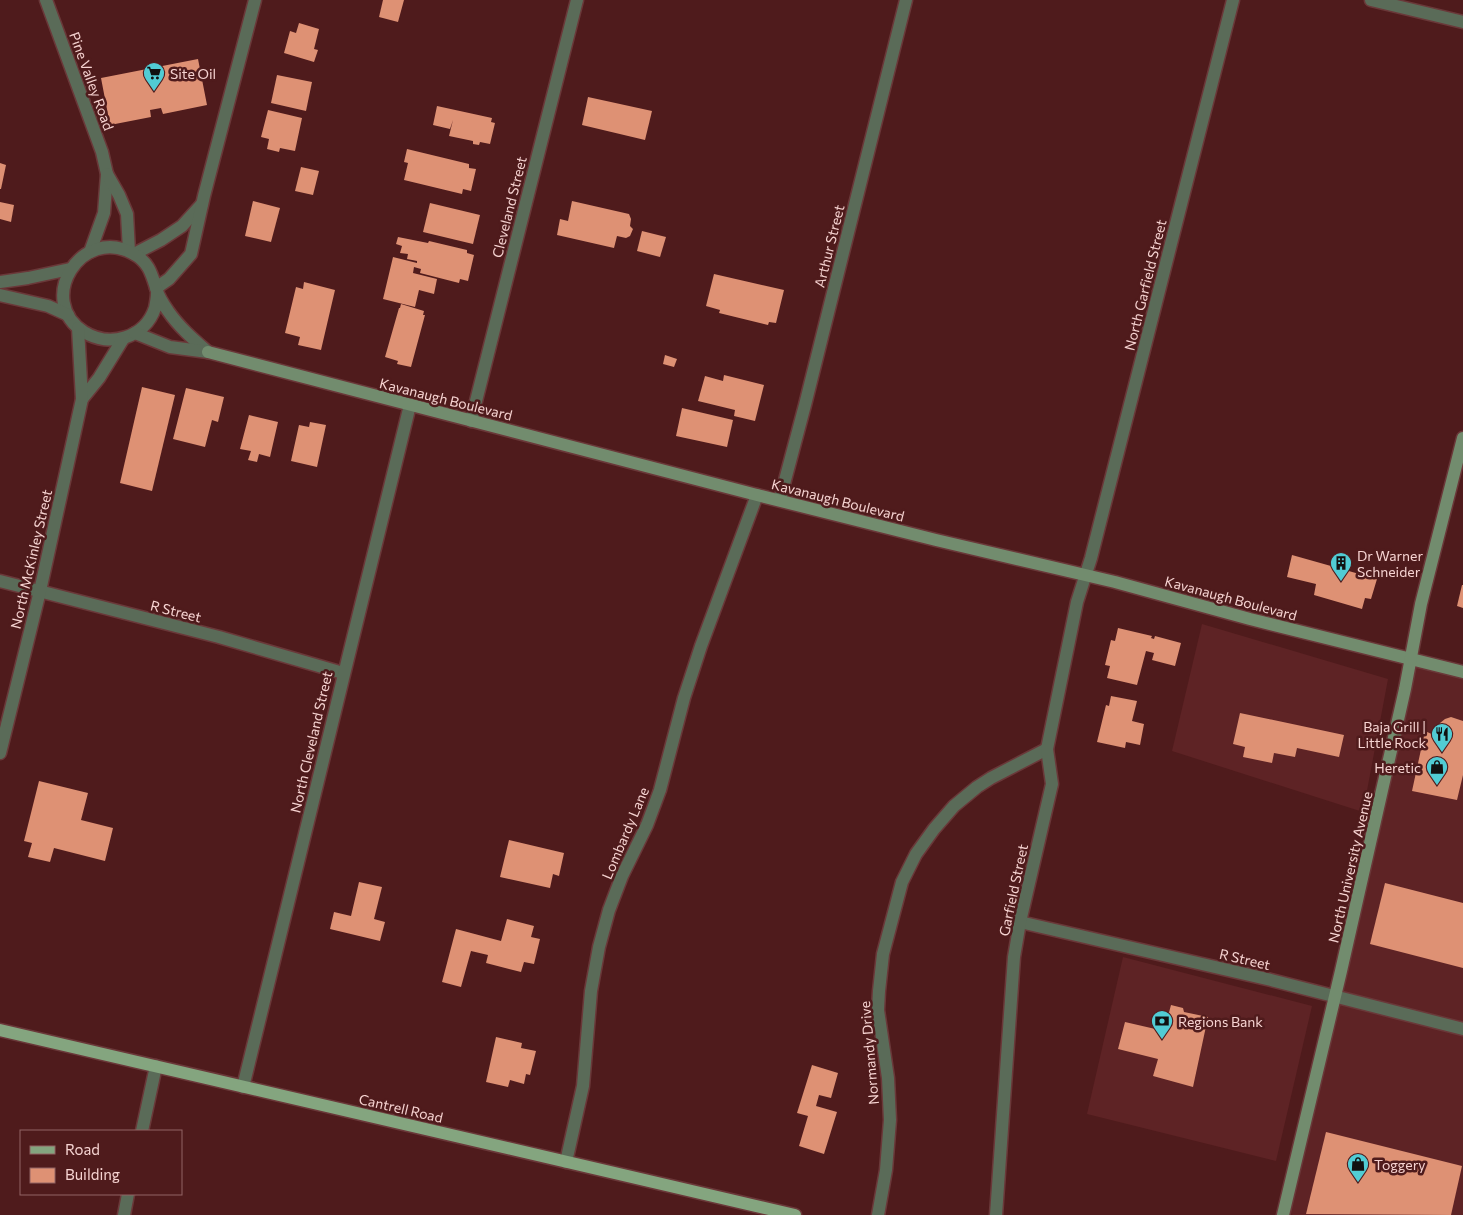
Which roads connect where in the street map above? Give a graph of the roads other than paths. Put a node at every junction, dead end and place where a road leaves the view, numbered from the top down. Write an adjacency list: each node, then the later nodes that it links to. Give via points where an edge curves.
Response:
1 (46, 0): 8 (street, Pine Valley Road, via 102,152)
2 (255, 0): 9 (street)
3 (577, 0): 23 (street, Cleveland Street)
4 (906, 0): 27 (street, Arthur Street)
5 (1233, 0): 28 (street, North Garfield Street)
6 (1371, 0): 7 (street)
7 (1463, 22)
8 (106, 174): 10 (street, via 104,212); 11 (street, via 120,195 127,214)
9 (202, 204): 11 (street, via 182,226); 14 (street, via 191,254)
10 (90, 252): 11 (street, via 108,247); 12 (street)
11 (132, 253): 14 (street, via 147,266)
12 (70, 269): 13 (street); 16 (street, via 64,284)
13 (0, 282)
14 (157, 291): 18 (street, via 155,308 148,321); 20 (street, via 181,329)
15 (0, 295): 16 (street, via 48,306)
16 (68, 315): 17 (street)
17 (78, 328): 19 (street, via 91,336); 21 (street)
18 (135, 333): 19 (street); 20 (street, via 170,347)
19 (122, 339): 21 (street)
20 (208, 352): 22 (street, Kavanaugh Boulevard)
21 (82, 399): 30 (street, North McKinley Street)
22 (410, 405): 23 (street, Kavanaugh Boulevard); 33 (street, North Cleveland Street)
23 (471, 421): 26 (street, Kavanaugh Boulevard)
24 (1463, 438): 25 (street, North University Avenue)
25 (1458, 477): 31 (street, North University Avenue, via 1422,604)
26 (758, 495): 27 (street, Kavanaugh Boulevard); 43 (street, Lombardy Lane, via 684,698 660,790 609,910 591,991 583,1086)
27 (780, 499): 28 (street, Kavanaugh Boulevard)
28 (1086, 576): 31 (street, Kavanaugh Boulevard); 34 (street, Garfield Street, via 1077,602)
29 (0, 581): 30 (street, R Street)
30 (40, 591): 33 (street, R Street); 35 (street, North McKinley Street)
31 (1412, 659): 32 (street, Kavanaugh Boulevard); 37 (street, North University Avenue)
32 (1463, 672)
33 (343, 673): 41 (street, North Cleveland Street)
34 (1047, 749): 36 (street, Garfield Street, via 1052,784); 47 (street, Normandy Drive, via 991,778 954,806 916,854 902,882 882,954 878,991 890,1120)
35 (0, 753)
36 (1020, 922): 37 (street, R Street); 48 (street, Garfield Street, via 1014,957)
37 (1335, 997): 38 (street, R Street); 49 (street, North University Avenue)
38 (1463, 1029)
39 (0, 1030): 40 (main road, Cantrell Road)
40 (156, 1066): 41 (main road, Cantrell Road); 42 (street)
41 (242, 1087): 43 (main road, Cantrell Road)
42 (142, 1130)
43 (566, 1162): 46 (main road, Cantrell Road)
44 (128, 1195): 45 (street)
45 (124, 1215)
46 (795, 1215)
47 (878, 1215)
48 (996, 1215)
49 (1283, 1215)

